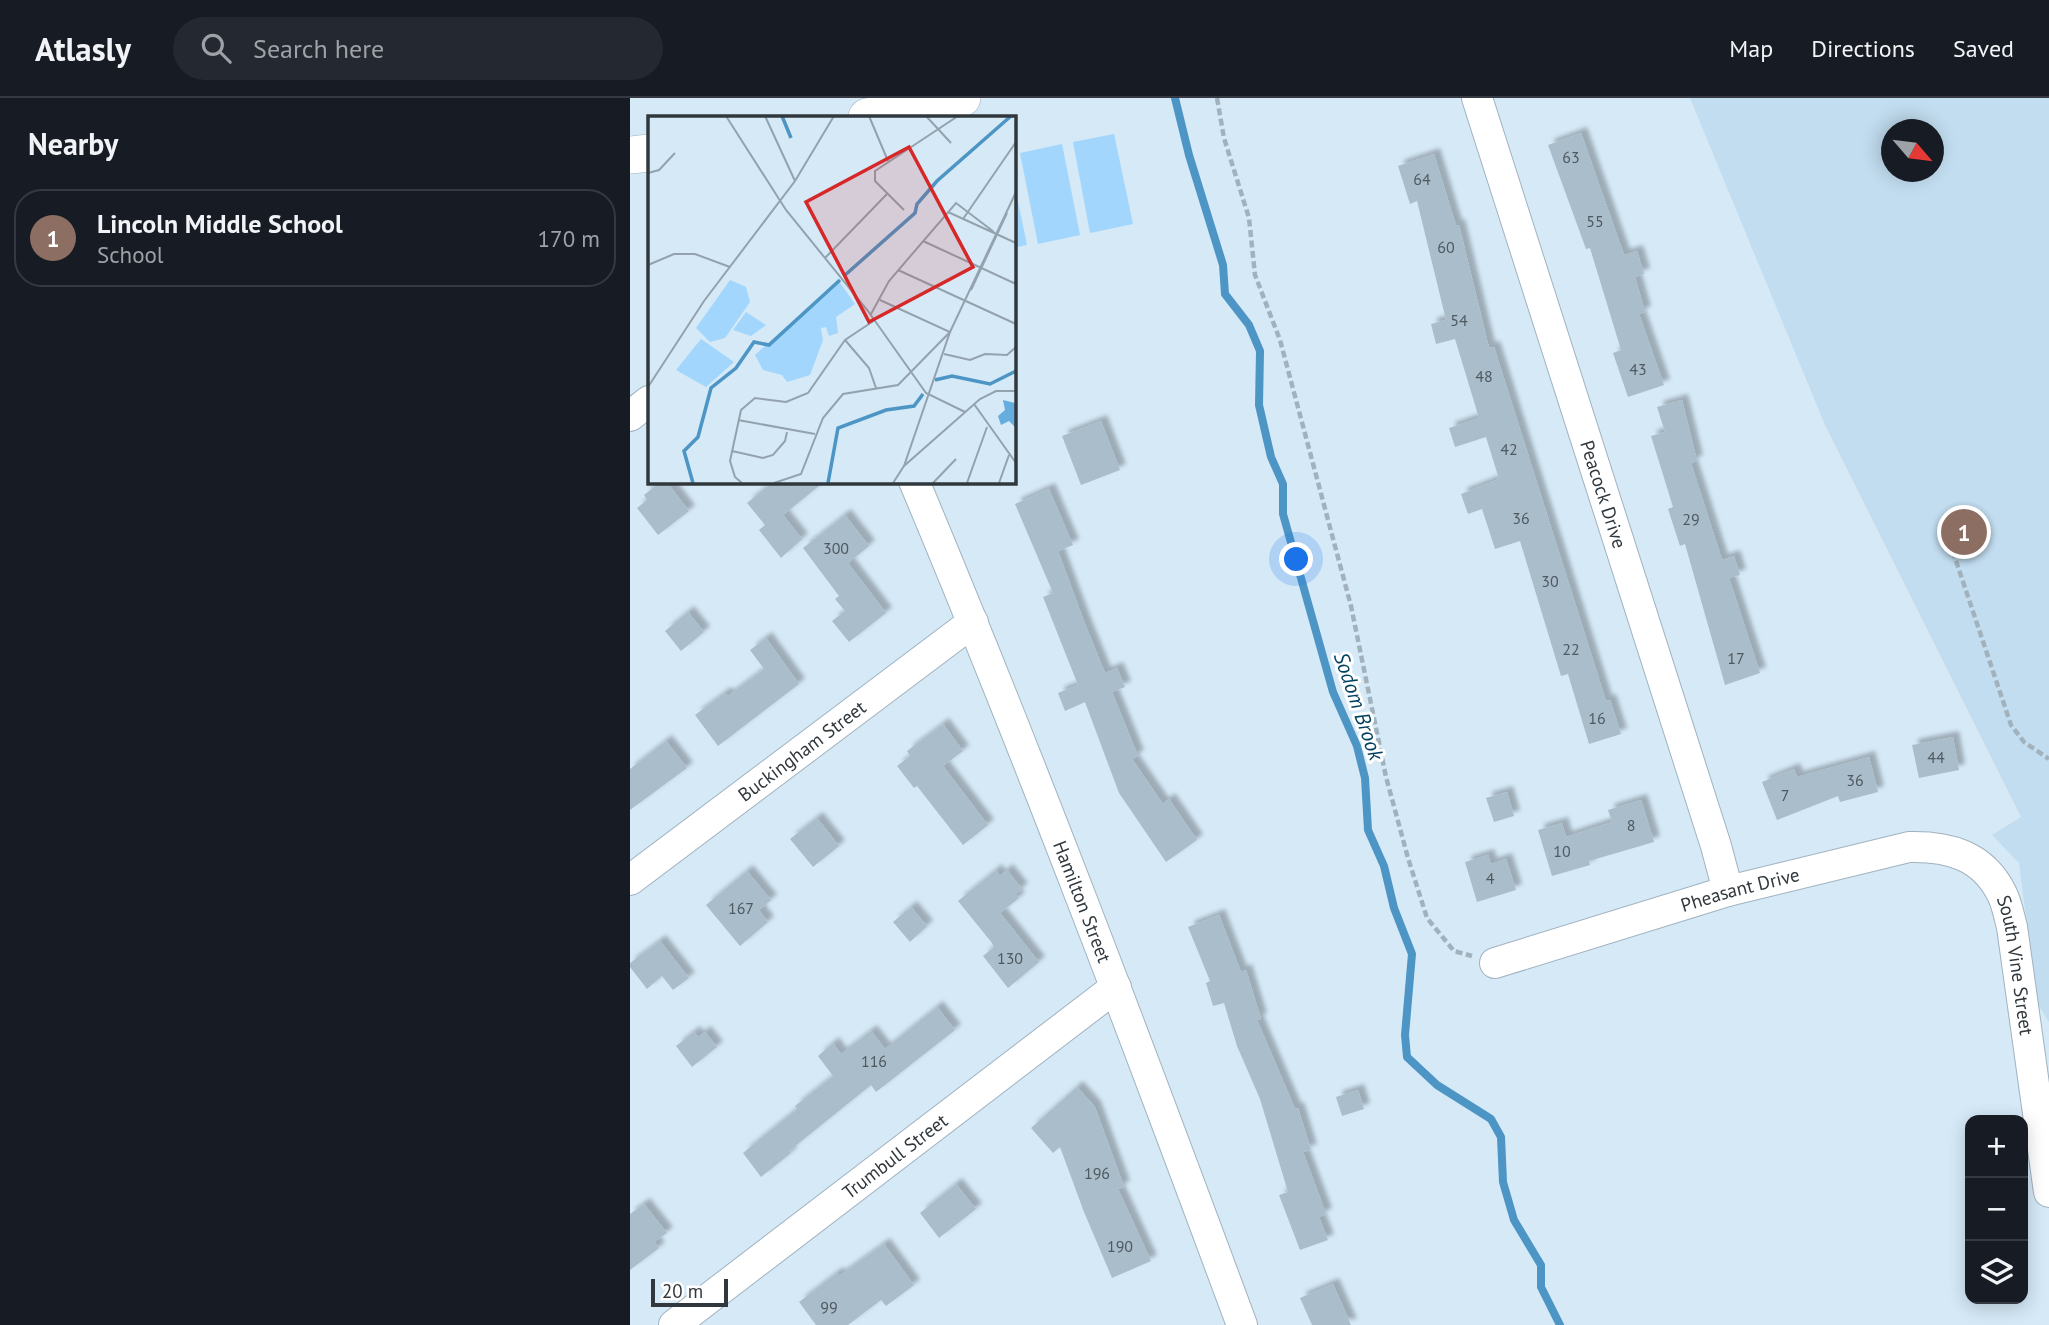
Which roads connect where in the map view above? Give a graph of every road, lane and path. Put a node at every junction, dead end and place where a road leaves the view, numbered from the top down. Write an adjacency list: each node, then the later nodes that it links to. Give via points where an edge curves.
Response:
1 (962, 98): 4 (street)
2 (1217, 98): 16 (path, via 1224,138 1249,218 1255,275 1280,340 1315,467 1351,607 1386,777 1427,918 1454,951)
3 (1476, 98): 15 (street, Peacock Drive)
4 (872, 116)
5 (648, 153): 6 (street)
6 (630, 155)
7 (648, 402): 8 (street)
8 (630, 416)
9 (915, 483): 11 (street, Hamilton Street)
10 (1947, 531): 12 (path, via 2011,725 2024,742)
11 (973, 622): 14 (street, Buckingham Street); 17 (street, Hamilton Street)
12 (2049, 759)
13 (1986, 869): 15 (street, Pheasant Drive, via 1956,852 1934,846 1909,847); 18 (street, South Vine Street, via 2003,895)
14 (630, 880)
15 (1728, 891): 16 (street, Pheasant Drive)
16 (1495, 963)
17 (1116, 987): 20 (street, Trumbull Street); 21 (street, Hamilton Street)
18 (2040, 1057): 19 (street, South Vine Street)
19 (2049, 1192)
20 (674, 1325)
21 (1242, 1325)

